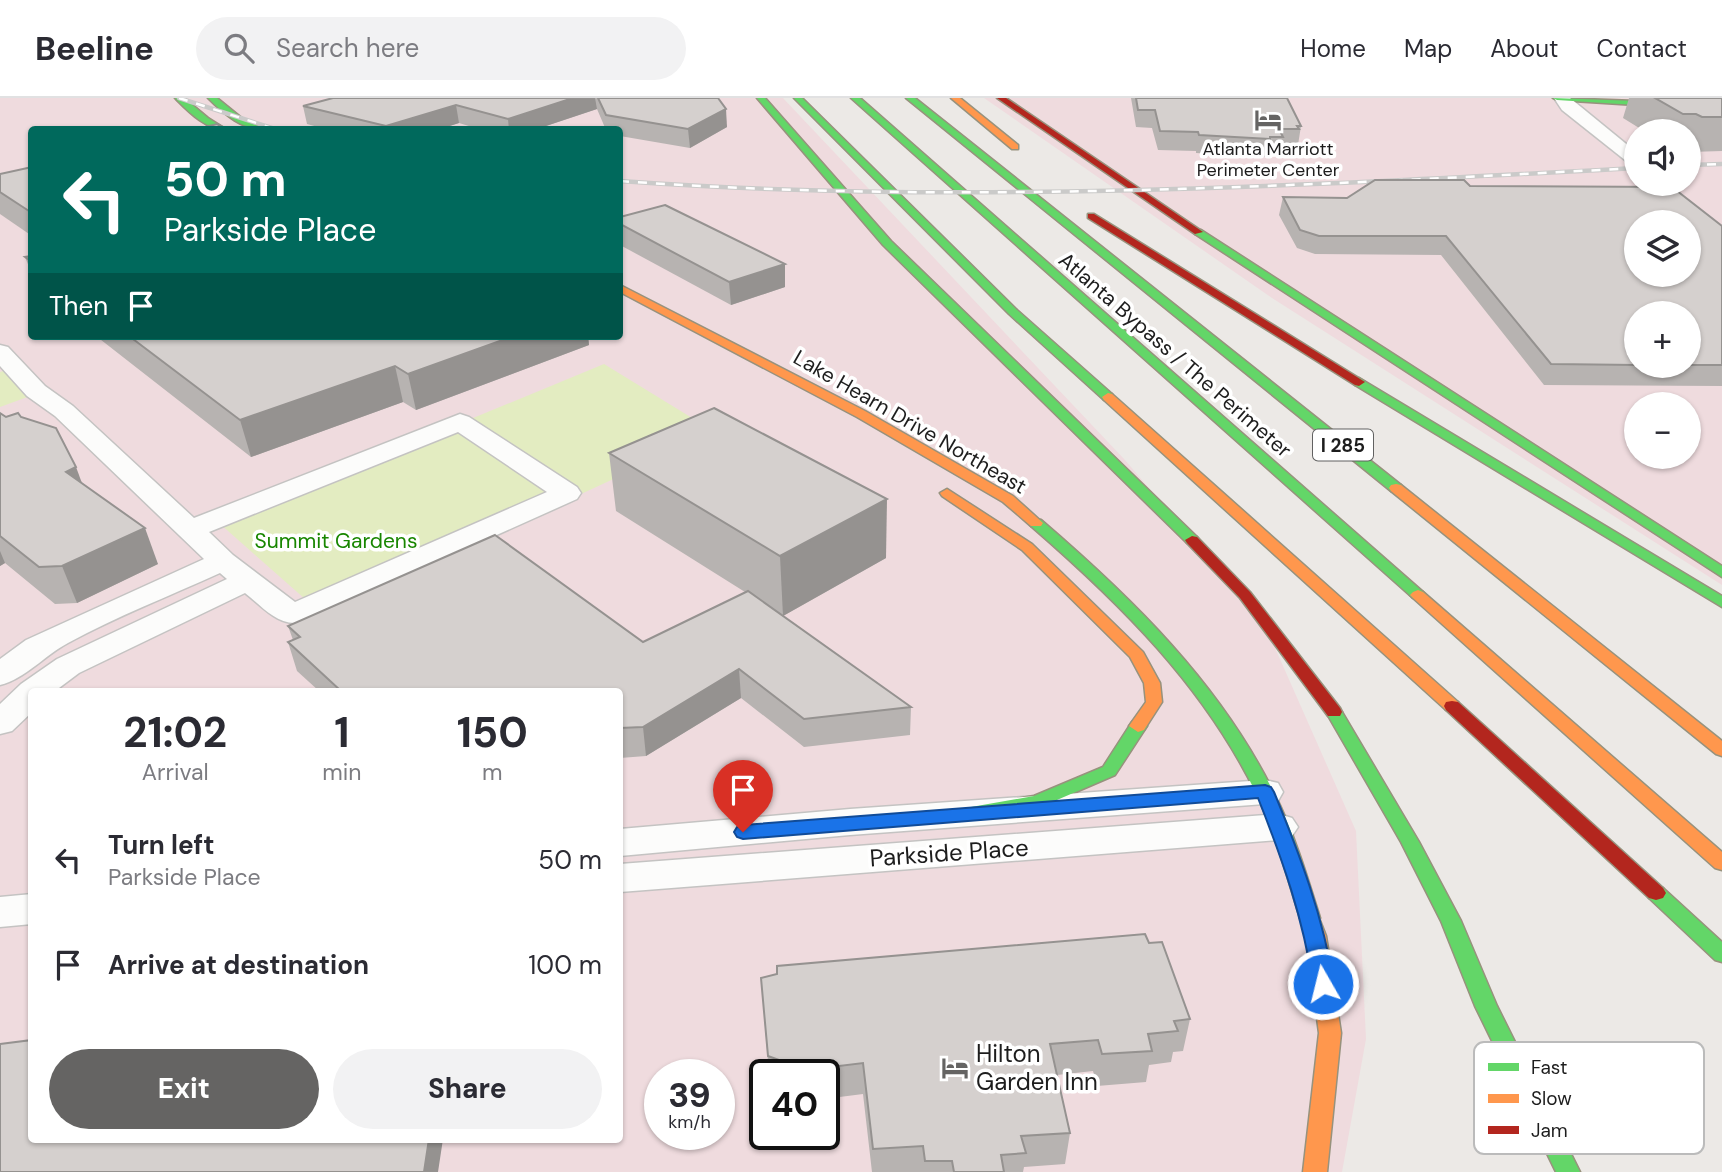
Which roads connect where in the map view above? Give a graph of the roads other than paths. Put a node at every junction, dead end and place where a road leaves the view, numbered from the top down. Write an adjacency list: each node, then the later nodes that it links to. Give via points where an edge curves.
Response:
1 (179, 98): 14 (main road)
2 (212, 98): 15 (main road)
3 (761, 98): 24 (main road, via 887,243)
4 (780, 98): 24 (main road)
5 (798, 98): 47 (main road, via 1013,312 1330,593)
6 (855, 98): 43 (main road, Atlanta Bypass / The Perimeter)
7 (910, 98): 16 (main road, Atlanta Bypass / The Perimeter / I 285)
8 (955, 98): 18 (main road)
9 (975, 98): 21 (main road)
10 (1002, 98): 26 (main road, via 1224,249)
11 (1556, 98): 12 (main road)
12 (1562, 98): 13 (main road); 17 (street)
13 (1722, 102)
14 (216, 126)
15 (253, 126)
16 (964, 140): 19 (main road, via 991,151); 37 (main road, Atlanta Bypass / The Perimeter / I 285)
17 (1624, 151)
18 (1025, 155)
19 (1056, 194)
20 (1081, 205): 32 (main road, via 1131,241 1583,522)
21 (1198, 251)
22 (623, 290): 38 (main road, Lake Hearn Drive Northeast, via 861,414 1008,499 1099,576 1157,634 1230,731)
23 (1321, 332): 26 (main road)
24 (991, 346): 48 (main road, via 1245,595 1331,708 1451,921)
25 (0, 352): 28 (street, via 36,391 64,411)
26 (1499, 426): 30 (main road)
27 (933, 485): 39 (main road, Lake Hearn Drive Northeast, via 1027,547 1137,655 1152,683 1153,705 1109,771 1037,802)
28 (192, 529): 29 (street); 31 (street, via 460,422 567,493 292,615)
29 (223, 561): 31 (street); 33 (street, via 61,634)
30 (1722, 573)
31 (248, 580): 34 (street, via 68,666)
32 (1722, 602)
33 (0, 675)
34 (38, 688)
35 (28, 696): 36 (street)
36 (0, 723)
37 (1722, 750)
38 (1265, 792): 39 (street, Parkside Place); 40 (main road, Lake Hearn Drive Northeast)
39 (971, 813): 42 (street, Parkside Place)
40 (1279, 827): 42 (street, Parkside Place); 50 (main road, Lake Hearn Drive Northeast, via 1316,936 1330,1032)
41 (623, 843): 42 (street, Parkside Place)
42 (747, 850): 44 (street, Parkside Place)
43 (1722, 863)
44 (623, 877)
45 (28, 909): 46 (street)
46 (0, 912)
47 (1722, 954)
48 (1504, 1042)
49 (1559, 1154): 51 (main road)
50 (1315, 1172)
51 (1568, 1172)

